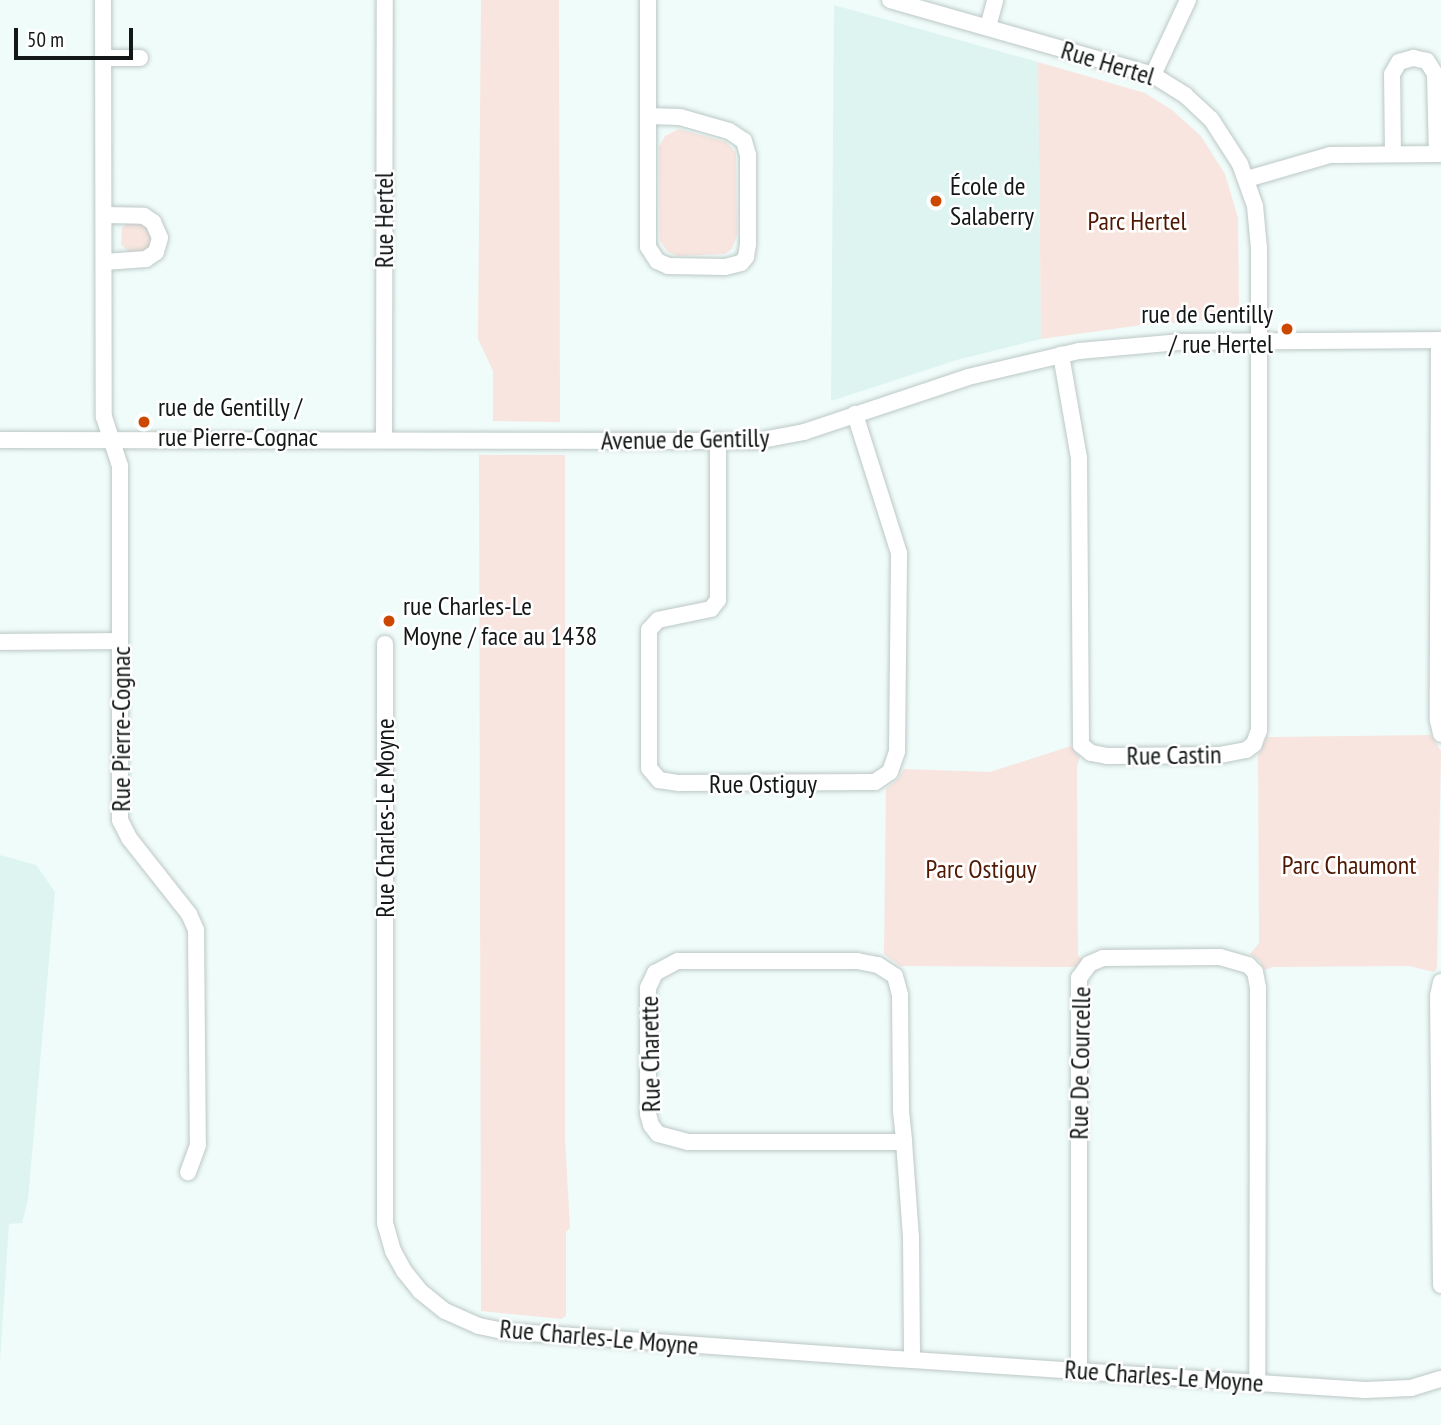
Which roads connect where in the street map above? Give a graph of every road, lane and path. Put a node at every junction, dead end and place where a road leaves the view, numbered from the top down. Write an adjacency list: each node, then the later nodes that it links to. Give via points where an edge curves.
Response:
1 (103, 0): 8 (street, Rue Pierre-Cognac)
2 (385, 0): 23 (street, Rue Hertel)
3 (648, 0): 11 (street)
4 (890, 0): 7 (street, Rue Hertel)
5 (995, 0): 7 (street)
6 (1188, 0): 10 (street)
7 (988, 27): 10 (street, Rue Hertel)
8 (103, 58): 9 (street); 15 (street, Rue Pierre-Cognac)
9 (140, 58)
10 (1153, 75): 14 (street, Rue Hertel, via 1211,119)
11 (649, 116): 11 (street, via 680,117 729,131 744,141 748,244 741,264 668,266 651,254 646,237)
12 (1394, 154): 13 (street); 13 (street, via 1392,74 1399,62 1413,58 1427,61 1435,74); 14 (street, via 1330,155)
13 (1439, 154)
14 (1247, 179): 17 (street, Rue Hertel, via 1259,238)
15 (105, 215): 16 (street, Rue Pierre-Cognac); 16 (street, via 144,216 153,222 160,237 156,252 146,260)
16 (105, 262): 22 (street, Rue Pierre-Cognac, via 104,417)
17 (1258, 340): 18 (street, Avenue de Gentilly); 19 (street, Avenue de Gentilly, via 1138,344); 19 (street, Rue Castin, via 1258,735 1250,747 1228,755 1107,756 1091,754 1081,745 1079,458)
18 (1440, 340): 28 (street)
19 (1061, 355): 20 (street, Avenue de Gentilly, via 940,384)
20 (855, 414): 24 (street, Avenue de Gentilly, via 786,437); 24 (street, Rue Ostiguy, via 899,553 897,752 890,772 875,782 679,783 659,780 649,768 649,630 658,620 711,609 718,600)
21 (0, 440): 22 (street, Avenue de Gentilly)
22 (110, 440): 23 (street, Avenue de Gentilly); 25 (street, Rue Pierre-Cognac, via 120,466)
23 (384, 440): 24 (street, Avenue de Gentilly)
24 (718, 441)
25 (120, 641): 26 (street); 31 (street, Rue Pierre-Cognac, via 120,820 196,930 198,1145)
26 (0, 642)
27 (385, 644): 33 (street, Rue Charles-Le Moyne, via 384,1211 390,1242 404,1271 446,1311 491,1329)
28 (1441, 734)
29 (1441, 982): 32 (street)
30 (904, 1142): 30 (street, Rue Charette, via 900,995 898,981 890,971 857,961 678,961 655,973 648,988 648,1114 658,1134 688,1143); 33 (street, Rue Charette)
31 (188, 1172)
32 (1441, 1285)
33 (912, 1360): 34 (street, Rue Charles-Le Moyne)
34 (1079, 1370): 36 (street, Rue Charles-Le Moyne); 36 (street, Rue De Courcelle, via 1079,978 1089,964 1103,958 1220,957 1248,965 1255,972 1258,988)
35 (1441, 1379): 36 (street, Rue Charles-Le Moyne, via 1390,1391)
36 (1257, 1382)

